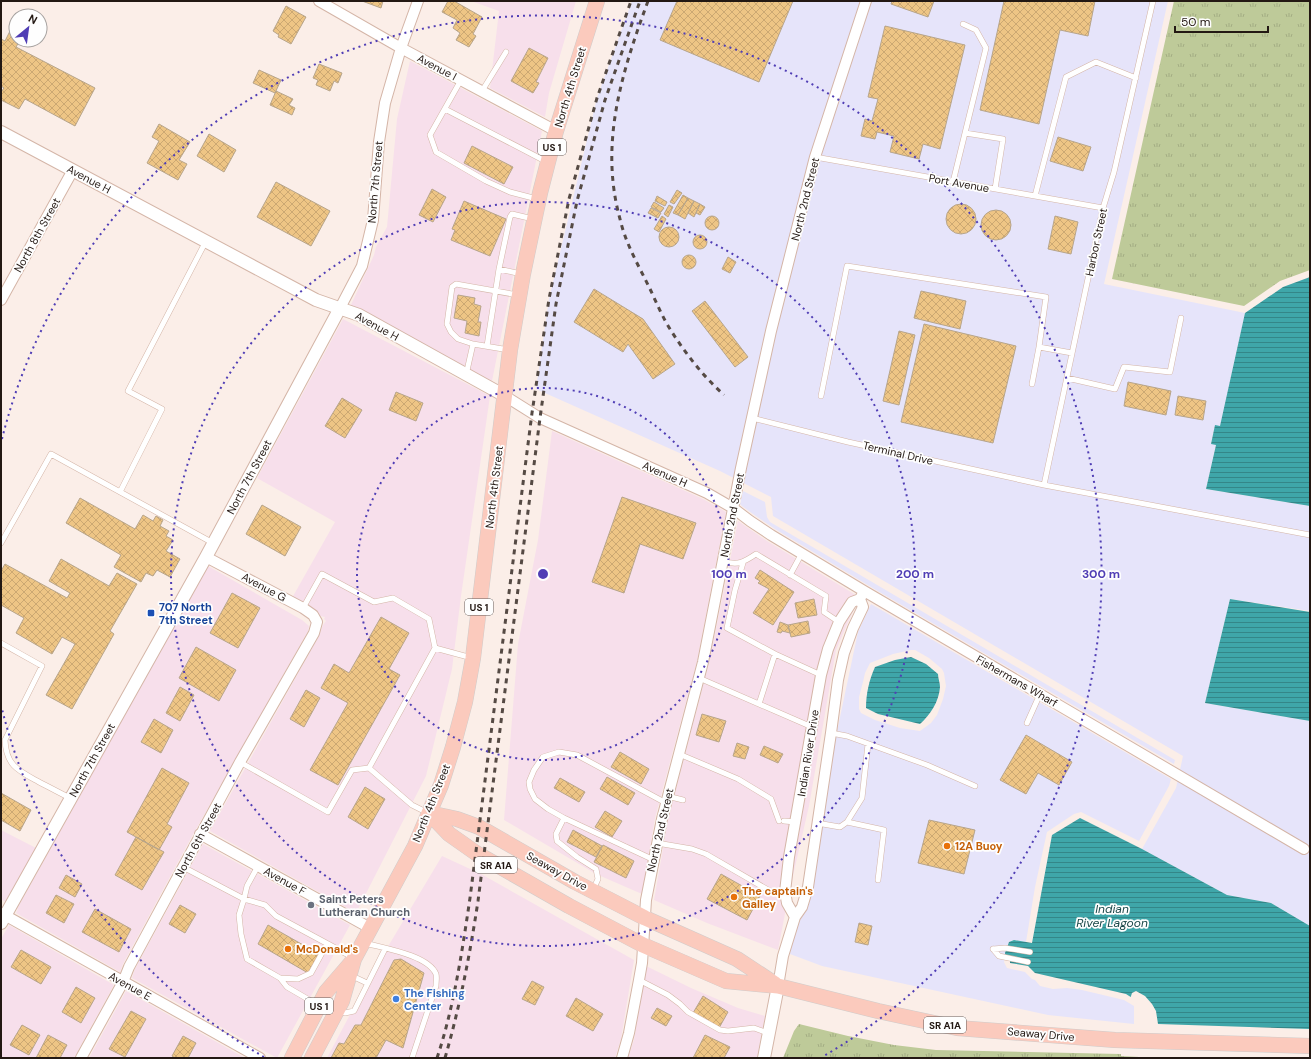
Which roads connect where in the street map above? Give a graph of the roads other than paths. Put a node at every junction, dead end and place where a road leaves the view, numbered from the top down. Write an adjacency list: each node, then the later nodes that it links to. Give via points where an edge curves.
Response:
1 (319, 1): 7 (street, Avenue I)
2 (418, 1): 7 (street, North 7th Street)
3 (597, 1): 13 (main road, North 4th Street / US 1)
4 (866, 1): 16 (street, North 2nd Street)
5 (1153, 1): 9 (lane, Harbor Street)
6 (963, 24): 15 (lane, via 976,30 986,48)
7 (401, 48): 10 (street, Avenue I); 31 (street, North 7th Street, via 385,104 378,142 373,220 362,266)
8 (506, 52): 11 (lane)
9 (1136, 78): 21 (lane, via 1096,62 1066,77); 23 (lane, Harbor Street)
10 (461, 80): 11 (street, Avenue I); 12 (lane)
11 (482, 92): 13 (street, Avenue I)
12 (445, 109): 17 (lane); 22 (lane, via 430,135 436,152 486,182 510,192)
13 (556, 131): 17 (main road, North 4th Street / US 1)
14 (1, 132): 18 (street, Avenue H)
15 (965, 133): 19 (lane); 20 (lane, via 1003,139)
16 (815, 157): 19 (lane, Port Avenue); 43 (street, North 2nd Street)
17 (548, 163): 22 (main road, North 4th Street / US 1)
18 (73, 170): 25 (street, Avenue H); 30 (street, North 8th Street)
19 (953, 182): 20 (lane, Port Avenue)
20 (995, 189): 21 (lane, Port Avenue)
21 (1036, 196): 23 (lane, Port Avenue)
22 (538, 199): 24 (main road, North 4th Street / US 1)
23 (1103, 208): 37 (lane, Harbor Street)
24 (535, 219): 26 (lane, via 512,214); 27 (main road, North 4th Street / US 1)
25 (206, 241): 31 (street, Avenue H, via 316,300); 45 (lane, via 128,391 162,409)
26 (499, 269): 27 (lane); 28 (lane)
27 (523, 274): 29 (main road, North 4th Street / US 1)
28 (495, 291): 29 (lane); 33 (lane, via 456,284 452,287 446,324 458,339); 34 (lane)
29 (520, 296): 36 (main road, North 4th Street / US 1)
30 (1, 300)
31 (340, 308): 38 (street, Avenue H, via 359,315); 49 (street, North 7th Street)
32 (1181, 318): 39 (lane, via 1170,372 1124,367 1115,389)
33 (473, 344): 34 (lane); 38 (lane)
34 (487, 346): 36 (lane)
35 (1039, 346): 37 (lane); 40 (lane); 42 (lane, via 1046,297 847,266)
36 (510, 350): 41 (main road, North 4th Street / US 1)
37 (1072, 353): 39 (lane, Harbor Street)
38 (466, 376): 41 (street, Avenue H)
39 (1067, 378): 44 (lane, Harbor Street)
40 (1032, 384)
41 (505, 396): 46 (street, Avenue H, via 540,418 707,493); 62 (main road, North 4th Street / US 1)
42 (821, 396)
43 (752, 418): 44 (lane, Terminal Drive); 46 (street, North 2nd Street)
44 (1044, 485): 47 (lane, Terminal Drive)
45 (120, 492): 48 (lane, via 51,454); 49 (lane)
46 (733, 508): 50 (street, Fishermans Wharf); 52 (street, North 2nd Street)
47 (1310, 535)
48 (1, 543)
49 (214, 544): 51 (street, North 7th Street)
50 (802, 554): 54 (lane); 55 (street, Fishermans Wharf)
51 (206, 557): 56 (street, Avenue G); 75 (street, North 7th Street)
52 (723, 561): 53 (lane, via 731,564); 64 (street, North 2nd Street)
53 (743, 563): 54 (lane, via 756,554); 61 (lane, via 727,628)
54 (790, 575): 58 (lane, via 826,596 824,612)
55 (862, 595): 58 (street, Indian River Drive, via 852,602); 65 (street, Fishermans Wharf); 69 (street, Indian River Drive, via 863,607 844,653)
56 (303, 608): 57 (street, Avenue G, via 313,615); 60 (lane, via 322,574 374,602 393,598 429,619)
57 (317, 622): 72 (street, North 6th Street, via 314,633)
58 (839, 622): 63 (street, Indian River Drive)
59 (1, 643): 75 (lane, via 42,666 5,740 6,751 19,771)
60 (435, 648): 62 (lane); 73 (lane)
61 (774, 654): 63 (lane); 66 (lane)
62 (473, 658): 78 (main road, North 4th Street / US 1, via 453,747)
63 (821, 675): 68 (street, Indian River Drive)
64 (699, 678): 66 (lane); 71 (street, North 2nd Street)
65 (1040, 694): 67 (lane); 85 (street, Fishermans Wharf)
66 (760, 704): 68 (lane)
67 (1027, 723)
68 (812, 727): 80 (street, Indian River Drive)
69 (831, 733): 70 (lane); 82 (street, Indian River Drive)
70 (868, 744): 74 (lane, via 927,765); 81 (lane, via 862,798)
71 (679, 754): 76 (street, North 2nd Street); 80 (lane, via 738,779 771,799 781,821)
72 (240, 762): 73 (lane, via 328,812 352,770); 83 (street, North 6th Street)
73 (369, 768): 78 (lane, via 412,804)
74 (975, 786)
75 (71, 799): 93 (street, North 7th Street)
76 (667, 800): 77 (lane); 79 (lane, via 577,755 558,752 543,757 529,782 535,799); 84 (street, North 2nd Street)
77 (683, 800)
78 (429, 813): 90 (main road, Seaway Drive / SR A1A, via 479,827); 96 (main road, North 4th Street / US 1, via 415,846); 99 (main road, Seaway Drive / SR A1A, via 449,834 476,853)
79 (564, 818): 86 (lane); 90 (lane, via 556,834 557,841 596,869 598,879)
80 (796, 822): 91 (street, Indian River Drive)
81 (847, 822): 82 (lane, via 840,827); 89 (lane, via 884,830)
82 (817, 823): 94 (street, Indian River Drive, via 806,895)
83 (200, 834): 87 (street, Avenue F); 88 (street, North 6th Street)
84 (657, 843): 86 (street, North 2nd Street); 91 (lane, via 699,851 770,890)
85 (1304, 848)
86 (654, 860): 95 (street, North 2nd Street)
87 (258, 866): 92 (lane, via 247,886); 96 (street, Avenue F)
88 (183, 867): 92 (lane); 107 (street, North 6th Street, via 128,967)
89 (878, 880)
90 (592, 891): 95 (main road, Seaway Drive / SR A1A)
91 (785, 892): 94 (street, Indian River Drive, via 787,903)
92 (244, 899): 98 (lane, via 265,905 276,916); 105 (lane, via 239,916 247,958)
93 (3, 917): 107 (street, Avenue E)
94 (795, 917): 109 (street, Indian River Drive, via 783,956)
95 (644, 918): 99 (street, North 2nd Street); 109 (main road, Seaway Drive / SR A1A, via 737,959)
96 (370, 928): 97 (main road, North 4th Street / US 1)
97 (362, 942): 100 (lane); 102 (main road, North 4th Street / US 1)
98 (327, 944): 102 (lane); 105 (lane, via 311,973 298,979)
99 (643, 945): 106 (street, North 2nd Street); 109 (main road, Seaway Drive / SR A1A, via 726,981)
100 (385, 949): 108 (lane); 118 (lane, via 421,960 431,966 436,975 436,986)
101 (1030, 952): 103 (lane, via 993,949 999,956)
102 (354, 959): 104 (main road, North 4th Street / US 1); 110 (main road, North 4th Street / US 1, via 326,992)
103 (1028, 962)
104 (350, 975): 108 (lane); 111 (main road, North 4th Street / US 1)
105 (280, 978): 110 (lane, via 287,987)
106 (639, 980): 112 (lane, via 668,995 688,1012 720,1030 754,1028); 119 (street, North 2nd Street)
107 (123, 982): 114 (street, North 6th Street); 115 (street, Avenue E)
108 (367, 983): 111 (lane, via 354,1011 345,1013)
109 (778, 986): 112 (street); 113 (main road, Seaway Drive / SR A1A, via 957,1028 1116,1040)
110 (319, 1006): 116 (main road, North 4th Street / US 1)
111 (338, 1010): 117 (main road, North 4th Street / US 1)
112 (769, 1033): 120 (street)
113 (1310, 1046)
114 (81, 1058)
115 (260, 1058)
116 (292, 1058)
117 (312, 1058)
118 (412, 1058)
119 (622, 1058)
120 (764, 1058)

